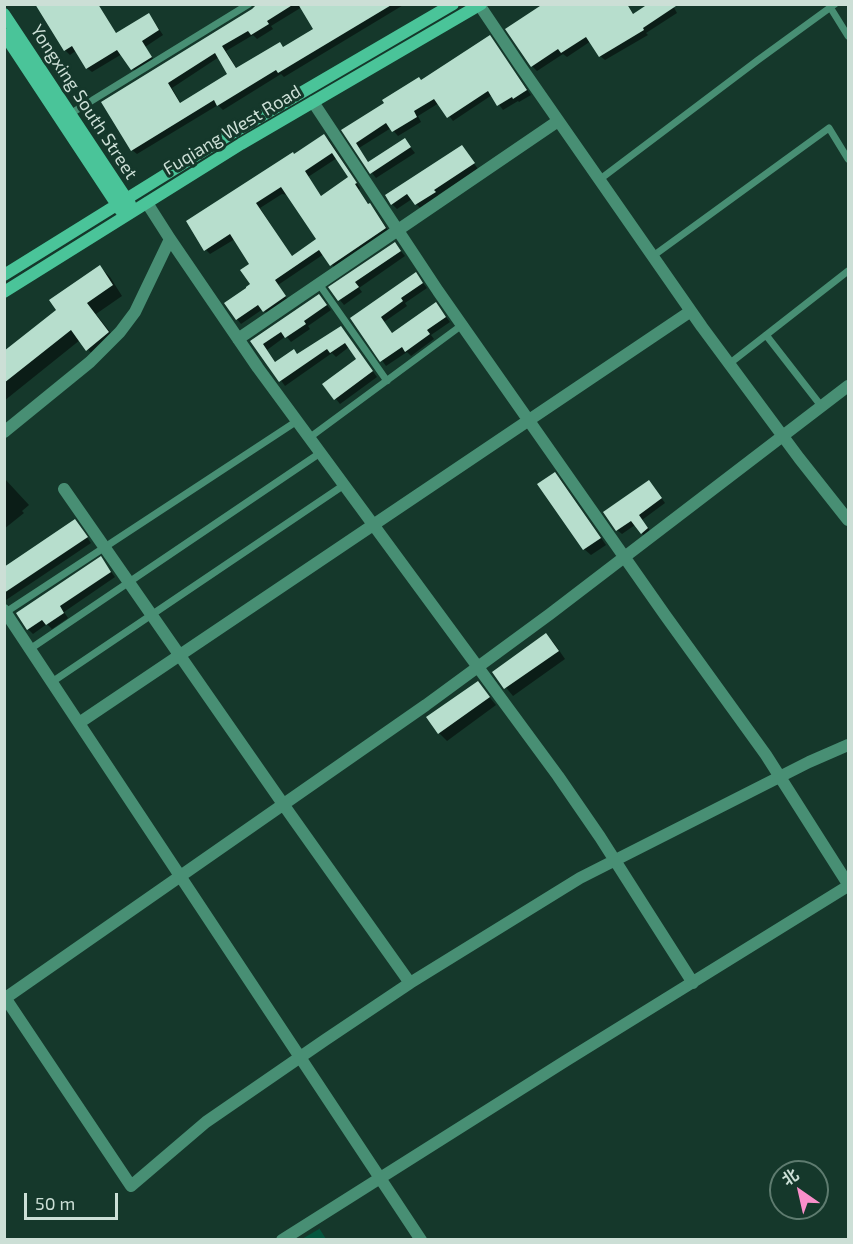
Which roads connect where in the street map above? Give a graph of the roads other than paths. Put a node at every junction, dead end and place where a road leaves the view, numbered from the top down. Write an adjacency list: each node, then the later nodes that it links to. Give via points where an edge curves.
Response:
1 (249, 4): 9 (lane)
2 (453, 4): 13 (main road, Fuqiang West Road)
3 (480, 5): 8 (main road, Fuqiang West Road); 10 (street)
4 (832, 6): 7 (lane); 12 (lane)
5 (4, 14): 9 (main road, Yongxing South Street)
6 (4, 34): 13 (main road, Yongxing South Street)
7 (849, 36)
8 (314, 102): 14 (main road, Fuqiang West Road); 16 (street)
9 (70, 114): 13 (main road, Yongxing South Street)
10 (558, 121): 12 (street); 16 (street)
11 (849, 159): 18 (lane, via 829,128)
12 (599, 180): 18 (street)
13 (122, 202): 15 (main road, Yongxing South Street); 20 (main road, Fuqiang West Road)
14 (147, 202): 15 (main road, Fuqiang West Road); 17 (street)
15 (129, 213): 22 (main road, Fuqiang West Road)
16 (398, 230): 21 (street); 24 (street)
17 (170, 239): 26 (street); 33 (street, via 135,312 120,332 90,362)
18 (653, 256): 23 (street)
19 (849, 271): 25 (lane)
20 (4, 275)
21 (319, 284): 26 (street); 28 (lane)
22 (4, 292)
23 (691, 311): 27 (street); 31 (street)
24 (462, 325): 28 (lane); 31 (street)
25 (766, 335): 27 (lane); 30 (lane)
26 (238, 339): 32 (street)
27 (729, 364): 34 (street)
28 (387, 381): 35 (lane)
29 (849, 386): 30 (street)
30 (822, 407): 34 (street)
31 (529, 420): 40 (street); 42 (street)
32 (297, 421): 35 (street); 41 (lane)
33 (4, 432)
34 (783, 436): 39 (street); 42 (street)
35 (309, 438): 36 (street)
36 (320, 453): 37 (street); 43 (lane)
37 (344, 485): 40 (street); 45 (lane)
38 (64, 489): 41 (street)
39 (849, 520)
40 (373, 525): 47 (street); 48 (street)
41 (105, 547): 43 (street); 44 (lane)
42 (625, 557): 48 (street); 52 (street)
43 (129, 582): 45 (street); 46 (lane)
44 (5, 611): 46 (street)
45 (152, 615): 47 (street); 49 (lane)
46 (30, 649): 49 (street)
47 (180, 655): 50 (street); 53 (street)
48 (478, 667): 53 (street); 54 (street)
49 (52, 682): 50 (street)
50 (79, 723): 55 (street)
51 (849, 745): 52 (street)
52 (780, 777): 54 (street); 56 (street)
53 (283, 805): 55 (street); 57 (street)
54 (615, 860): 57 (street); 58 (street)
55 (181, 876): 59 (street); 60 (street)
56 (849, 885): 58 (street)
57 (410, 983): 60 (street)
58 (693, 983): 61 (street)
59 (5, 998): 60 (street, via 130,1186 206,1122)
60 (300, 1057): 61 (street)
61 (380, 1178): 62 (street); 63 (street)
62 (282, 1239)
63 (421, 1239)

